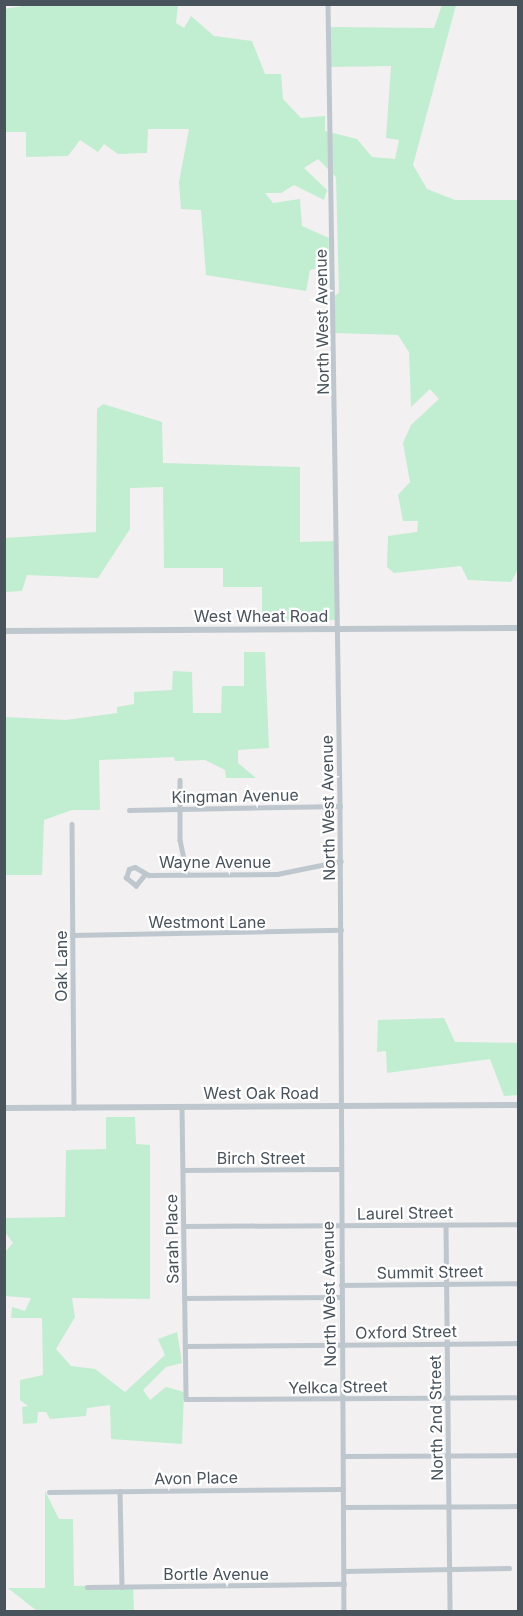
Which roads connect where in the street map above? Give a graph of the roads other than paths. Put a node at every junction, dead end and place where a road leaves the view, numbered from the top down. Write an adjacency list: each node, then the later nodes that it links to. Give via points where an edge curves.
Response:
1 (328, 4): 3 (street, North West Avenue)
2 (519, 628): 3 (street, West Wheat Road)
3 (336, 629): 4 (street, West Wheat Road); 6 (street, North West Avenue)
4 (4, 631)
5 (180, 780): 8 (street)
6 (340, 806): 8 (street, Kingman Avenue); 10 (street, North West Avenue)
7 (129, 810): 8 (street, Kingman Avenue)
8 (181, 810): 12 (street, via 181,847)
9 (72, 824): 14 (street, Oak Lane)
10 (341, 861): 12 (street, Wayne Avenue, via 290,874); 13 (street, North West Avenue)
11 (145, 874): 12 (street, Wayne Avenue, via 136,886 126,878 129,869 135,867 149,875)
12 (187, 874)
13 (341, 930): 14 (street, Westmont Lane); 16 (street, North West Avenue)
14 (72, 935): 19 (street, Oak Lane)
15 (519, 1105): 16 (street, West Oak Road)
16 (340, 1106): 17 (street, West Oak Road); 20 (street, North West Avenue)
17 (182, 1107): 19 (street, West Oak Road); 21 (street, Sarah Place)
18 (4, 1108): 19 (street, West Oak Road)
19 (74, 1108)
20 (340, 1169): 21 (street, Birch Street); 25 (street, North West Avenue)
21 (183, 1170): 24 (street, Sarah Place)
22 (519, 1224): 23 (street, Laurel Street)
23 (446, 1225): 25 (street, Laurel Street); 27 (street, North 2nd Street)
24 (184, 1226): 25 (street, Laurel Street); 30 (street, Sarah Place)
25 (341, 1226): 28 (street, North West Avenue)
26 (519, 1283): 27 (street, Summit Street)
27 (447, 1284): 28 (street, Summit Street); 32 (street, North 2nd Street)
28 (341, 1285): 29 (street, North West Avenue)
29 (342, 1297): 30 (street); 33 (street, North West Avenue)
30 (184, 1299): 34 (street, Sarah Place)
31 (519, 1343): 32 (street, Oxford Street)
32 (447, 1344): 33 (street, Oxford Street); 37 (street, North 2nd Street)
33 (342, 1345): 34 (street, Oxford Street); 38 (street, North West Avenue)
34 (185, 1346): 35 (street, Sarah Place)
35 (185, 1371): 38 (street, Yelkca Street, via 185,1394 192,1401)
36 (519, 1397): 37 (street, Yelkca Street)
37 (448, 1398): 38 (street, Yelkca Street); 39 (street, North 2nd Street)
38 (342, 1399): 41 (street, North West Avenue)
39 (448, 1455): 40 (street); 41 (street); 45 (street, North 2nd Street)
40 (519, 1455)
41 (343, 1456): 42 (street, North West Avenue)
42 (343, 1489): 44 (street, Avon Place); 47 (street, North West Avenue)
43 (49, 1491): 44 (street, Avon Place)
44 (120, 1491): 53 (street)
45 (449, 1506): 46 (street); 47 (street); 49 (street, North 2nd Street)
46 (519, 1506)
47 (344, 1507): 50 (street, North West Avenue)
48 (510, 1568): 49 (street)
49 (449, 1569): 50 (street); 55 (street, North 2nd Street)
50 (344, 1571): 51 (street, North West Avenue)
51 (344, 1584): 53 (street, Bortle Avenue); 54 (street, North West Avenue)
52 (87, 1587): 53 (street, Bortle Avenue)
53 (122, 1587)
54 (344, 1611)
55 (450, 1611)

